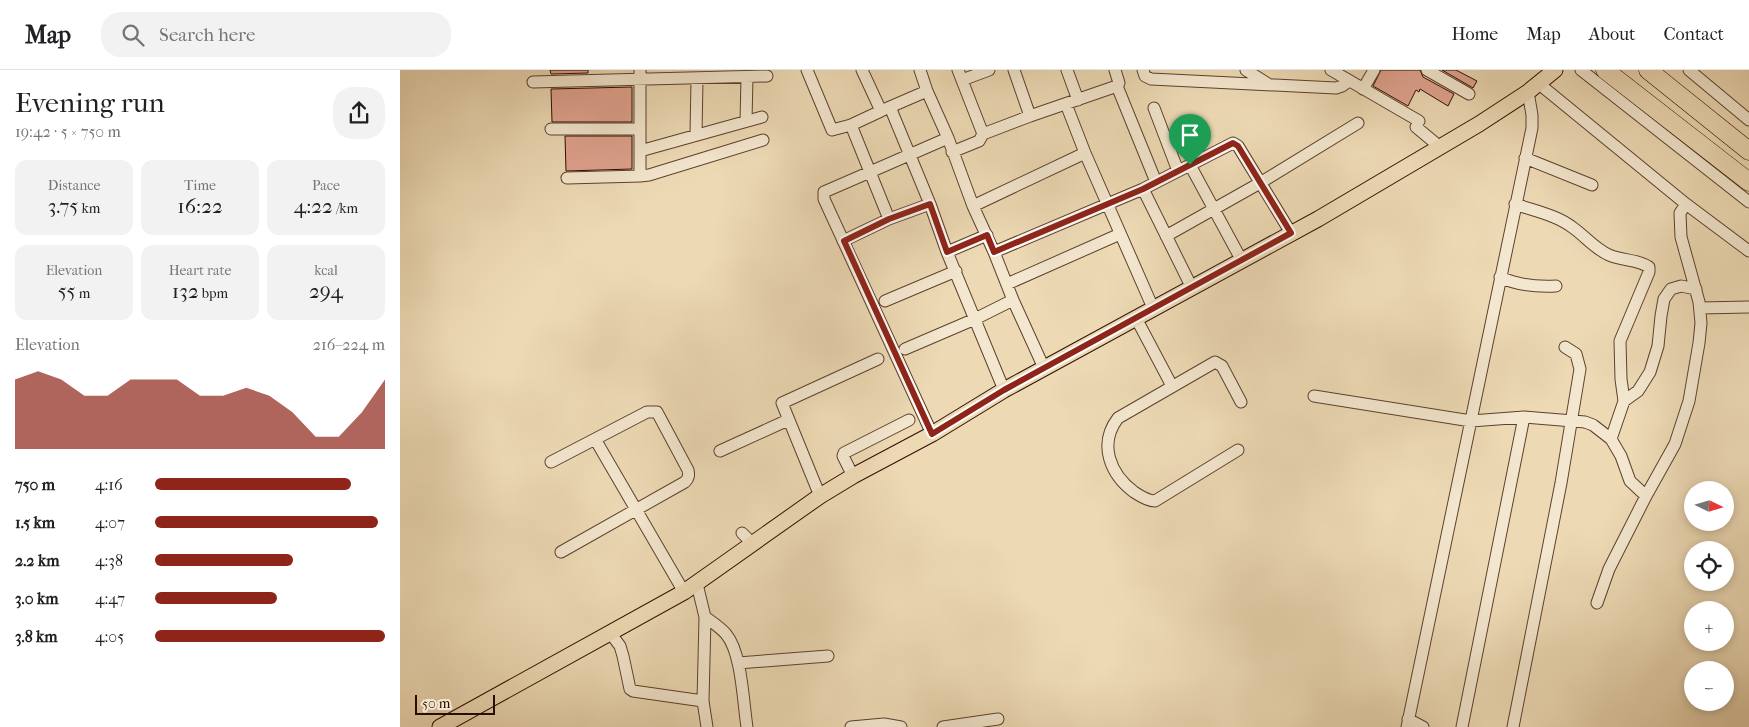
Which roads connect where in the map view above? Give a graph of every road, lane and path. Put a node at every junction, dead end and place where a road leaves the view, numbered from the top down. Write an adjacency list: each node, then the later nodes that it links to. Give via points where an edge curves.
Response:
1 (807, 70): 41 (street, via 831,129)
2 (862, 70): 35 (street)
3 (920, 70): 30 (street)
4 (989, 70): 19 (street)
5 (1014, 70): 37 (street)
6 (1067, 70): 32 (street)
7 (1115, 70): 27 (street)
8 (1143, 70): 26 (street, via 1151,79)
9 (1246, 70): 26 (street)
10 (1331, 70): 24 (street)
11 (1374, 70): 29 (street)
12 (1427, 70): 31 (street)
13 (1581, 70): 65 (street)
14 (1605, 70): 61 (highway)
15 (1648, 70): 50 (highway)
16 (1552, 71): 28 (main road)
17 (1693, 71): 38 (street)
18 (640, 75): 20 (street); 23 (street); 43 (street)
19 (960, 75): 44 (street)
20 (593, 76): 25 (street)
21 (767, 76): 22 (street)
22 (747, 77): 23 (street); 39 (street)
23 (698, 79): 45 (street)
24 (1349, 81): 26 (street, via 1336,88); 29 (street)
25 (533, 82)
26 (1270, 85)
27 (1117, 86): 32 (street); 60 (street)
28 (1533, 88): 48 (main road); 54 (street, via 1532,128); 68 (street)
29 (1362, 89): 48 (street, via 1418,124)
30 (927, 91): 35 (street); 46 (street)
31 (1469, 94)
32 (1078, 100): 33 (street)
33 (1066, 104): 37 (street); 52 (street)
34 (1154, 108): 56 (street)
35 (885, 109): 41 (street); 53 (street)
36 (762, 116): 39 (street)
37 (1030, 116): 44 (street)
38 (1749, 120)
39 (746, 121): 45 (street)
40 (1358, 123): 62 (street)
41 (851, 125): 57 (street)
42 (551, 129): 43 (street)
43 (640, 129): 49 (street)
44 (983, 134): 51 (street, via 980,141)
45 (696, 135): 49 (street)
46 (948, 138): 51 (street); 53 (street)
47 (763, 140): 58 (street)
48 (1440, 147): 73 (main road)
49 (640, 151): 58 (street)
50 (1749, 151)
51 (952, 152): 70 (street)
52 (1085, 153): 69 (street); 70 (street)
53 (908, 155): 57 (street); 66 (street)
54 (1525, 158): 63 (street); 67 (street)
55 (1190, 165): 56 (street); 62 (street, via 1233,143); 71 (street)
56 (1178, 171): 60 (street)
57 (870, 172): 72 (street); 77 (street, via 824,192 824,199)
58 (640, 176): 59 (street)
59 (567, 178)
60 (1156, 182): 64 (street)
61 (1749, 182)
62 (1260, 183): 71 (street); 73 (street)
63 (1592, 185)
64 (1143, 189): 69 (street); 76 (street)
65 (1749, 202)
66 (930, 204): 72 (street); 79 (street)
67 (1515, 204): 83 (street); 102 (street, via 1558,218 1607,254 1642,262 1649,267 1620,341 1620,379)
68 (1686, 204): 78 (street); 87 (street, via 1680,213 1680,237)
69 (1109, 205): 74 (street); 80 (street)
70 (973, 206): 75 (street)
71 (1214, 209): 76 (street); 81 (street)
72 (889, 219): 77 (street)
73 (1291, 233): 81 (main road)
74 (1120, 234): 84 (street); 91 (street)
75 (987, 235): 79 (street); 80 (street)
76 (1166, 236): 86 (street)
77 (844, 241): 109 (street)
78 (1749, 251)
79 (947, 252): 82 (street)
80 (994, 252): 84 (street)
81 (1242, 260): 86 (main road)
82 (956, 272): 89 (street); 94 (street)
83 (1500, 277): 85 (street, via 1536,286); 107 (street)
84 (1007, 284): 88 (street)
85 (1556, 286)
86 (1192, 288): 91 (main road)
87 (1696, 289): 92 (street); 102 (street, via 1681,286 1671,289 1664,300 1658,346 1650,372 1638,391)
88 (1013, 300): 94 (street); 98 (street)
89 (885, 301)
90 (1749, 307): 92 (street)
91 (1153, 308): 93 (main road)
92 (1700, 308): 117 (street, via 1699,343 1683,424)
93 (1136, 318): 98 (main road); 99 (street)
94 (975, 319): 96 (street); 100 (street)
95 (1565, 347): 108 (street, via 1576,354 1580,369)
96 (905, 349)
97 (878, 359): 105 (street, via 782,402)
98 (1044, 368): 100 (main road)
99 (1172, 386): 103 (street, via 1215,362 1222,366); 112 (street, via 1118,418 1112,426 1109,460 1120,480 1155,501)
100 (1004, 390): 109 (main road)
101 (1314, 396): 107 (street)
102 (1624, 400): 111 (street)
103 (1241, 402)
104 (1524, 417): 107 (street); 108 (street); 138 (street)
105 (788, 420): 113 (street); 116 (street)
106 (909, 420): 115 (street, via 844,453)
107 (1472, 421): 130 (street)
108 (1571, 421): 111 (street, via 1593,425); 139 (street)
109 (932, 434): 115 (main road)
110 (595, 439): 114 (street); 118 (street); 118 (street, via 647,412 657,412 688,470 688,479)
111 (1611, 439): 117 (street, via 1630,481)
112 (1238, 450)
113 (720, 451)
114 (551, 462)
115 (852, 476): 116 (main road)
116 (820, 496): 120 (main road)
117 (1646, 496): 123 (street)
118 (637, 511): 121 (street); 122 (street)
119 (742, 533): 120 (street)
120 (753, 544): 122 (main road)
121 (561, 552)
122 (690, 588): 124 (street); 125 (main road)
123 (1597, 603)
124 (705, 617): 127 (street, via 729,638); 128 (street)
125 (611, 634): 128 (street, via 620,646 630,689); 131 (main road)
126 (828, 656): 127 (street)
127 (738, 664): 133 (street)
128 (703, 701): 132 (street)
129 (998, 719): 136 (street)
130 (1408, 723): 137 (street)
131 (440, 727)
132 (707, 727)
133 (747, 727)
134 (851, 727): 135 (street, via 884,724)
135 (901, 727)
136 (943, 727)
137 (1424, 727)
138 (1462, 727)
139 (1514, 727)

